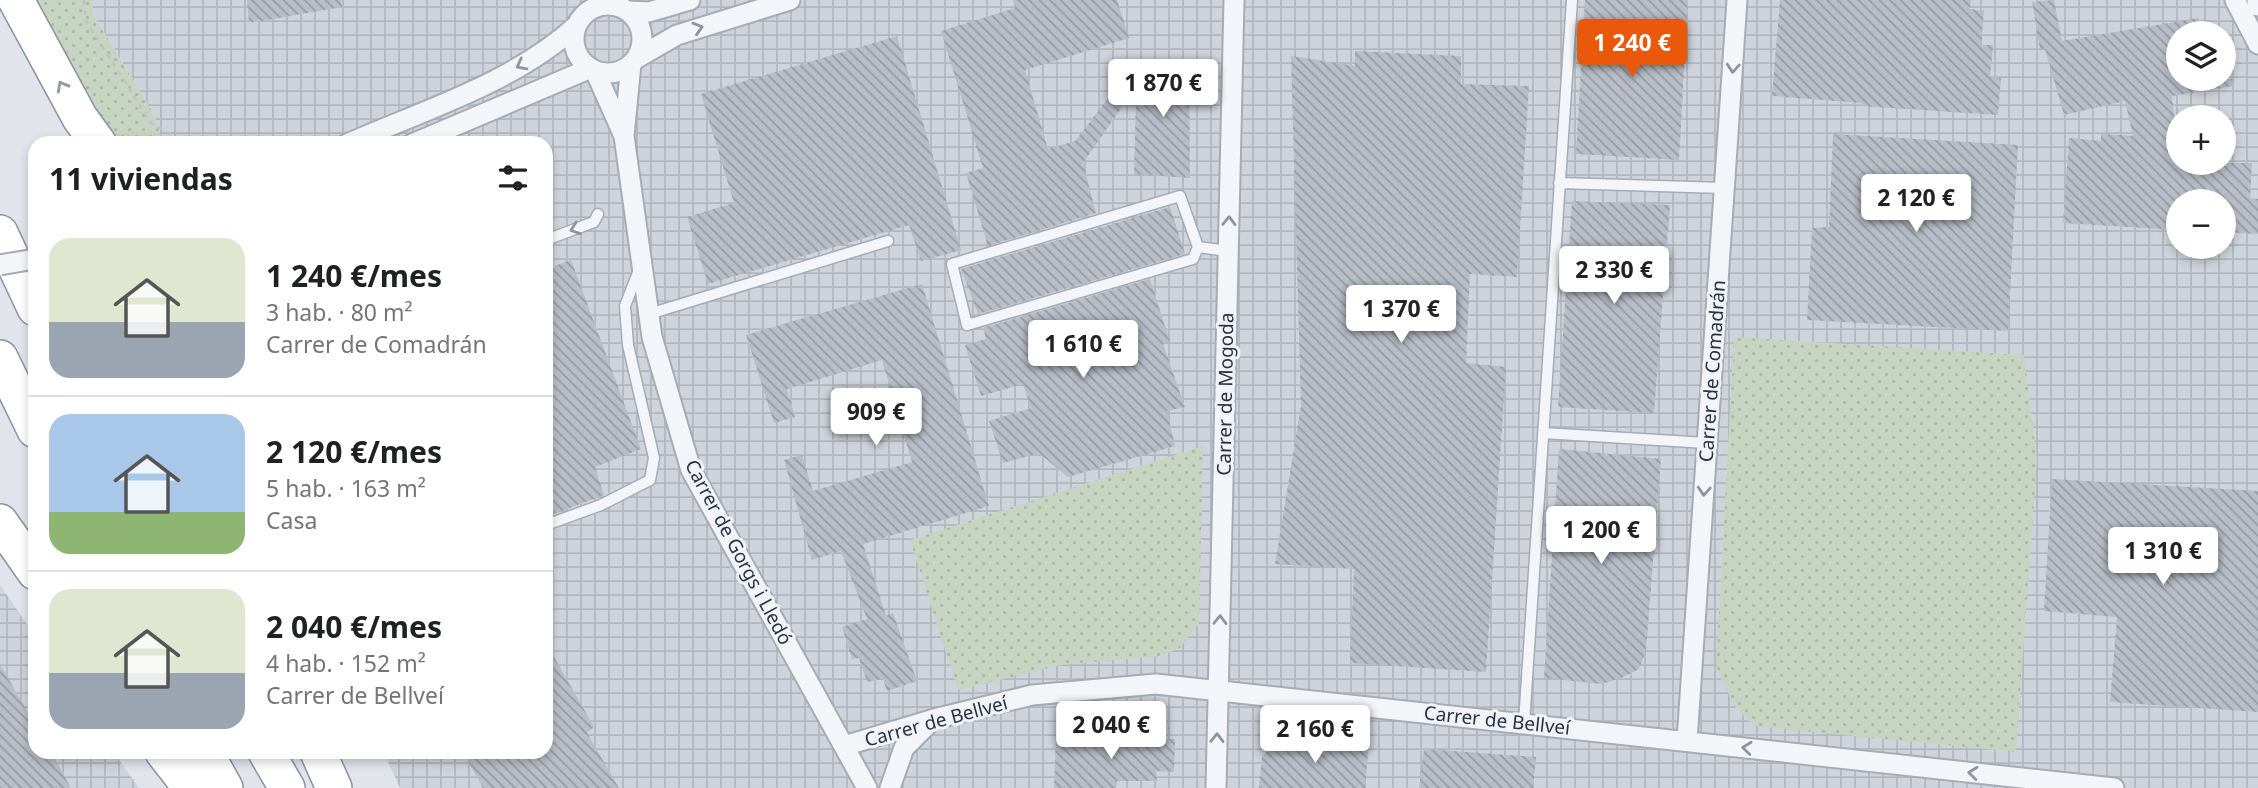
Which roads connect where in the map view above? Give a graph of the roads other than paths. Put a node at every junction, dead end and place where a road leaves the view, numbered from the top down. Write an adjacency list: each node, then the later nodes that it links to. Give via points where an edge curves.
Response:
1 (16, 0): 15 (highway, one-way to 1)
2 (690, 0): 10 (street, via 649,12)
3 (790, 0): 13 (street, one-way to 3, via 677,35)
4 (1234, 0): 26 (street, Carrer de Mogoda, one-way to 4)
5 (1572, 0): 19 (lane)
6 (1737, 0): 20 (street, Carrer de Comadrán, one-way to 20)
7 (2235, 0): 12 (street)
8 (2256, 0): 9 (street)
9 (2258, 6)
10 (624, 7): 11 (street, via 602,5); 13 (street, via 642,32)
11 (581, 14): 14 (street, via 574,38 576,52); 16 (street, one-way to 16, via 538,56)
12 (2258, 44)
13 (634, 61): 14 (street, via 616,73); 18 (street, Carrer de Gorgs i Lledó)
14 (593, 70): 17 (street); 18 (street, Carrer de Gorgs i Lledó)
15 (93, 136)
16 (365, 136)
17 (432, 136)
18 (624, 136): 28 (street, Carrer de Gorgs i Lledó)
19 (1559, 183): 20 (lane); 34 (lane)
20 (1724, 188): 35 (street, Carrer de Comadrán)
21 (598, 214): 23 (lane, one-way to 23, via 594,222)
22 (0, 233): 30 (highway)
23 (553, 237)
24 (888, 241): 31 (lane)
25 (1198, 247): 25 (lane, via 1180,195 952,264 967,325 1193,258); 26 (lane)
26 (1228, 251): 39 (street, Carrer de Mogoda, one-way to 26)
27 (28, 259): 29 (street, bridge)
28 (642, 263): 31 (street, Carrer de Gorgs i Lledó); 37 (lane, via 625,306 628,345 654,458 649,480)
29 (0, 265)
30 (28, 293)
31 (649, 314): 43 (street, Carrer de Gorgs i Lledó, via 691,470)
32 (0, 358): 33 (highway)
33 (28, 416)
34 (1543, 433): 35 (lane); 41 (lane)
35 (1707, 443): 42 (street, Carrer de Comadrán, one-way to 42)
36 (0, 522): 38 (highway)
37 (553, 522)
38 (28, 562)
39 (1218, 689): 40 (street, Carrer de Bellveí, via 1156,684 1032,695); 41 (street, Carrer de Bellveí); 54 (street, Carrer de Mogoda, one-way to 39)
40 (934, 719): 43 (street, Carrer de Bellveí); 53 (street, via 904,748)
41 (1524, 723): 42 (street, Carrer de Bellveí)
42 (1687, 741): 55 (street, Carrer de Bellveí, one-way to 42)
43 (844, 746): 52 (street, Carrer de Gorgs i Lledó)
44 (168, 759): 48 (highway)
45 (209, 759): 49 (highway)
46 (270, 759): 50 (highway)
47 (321, 759): 51 (highway)
48 (191, 788)
49 (225, 788)
50 (287, 788)
51 (334, 788)
52 (867, 788)
53 (890, 788)
54 (1216, 788)
55 (2114, 788)

